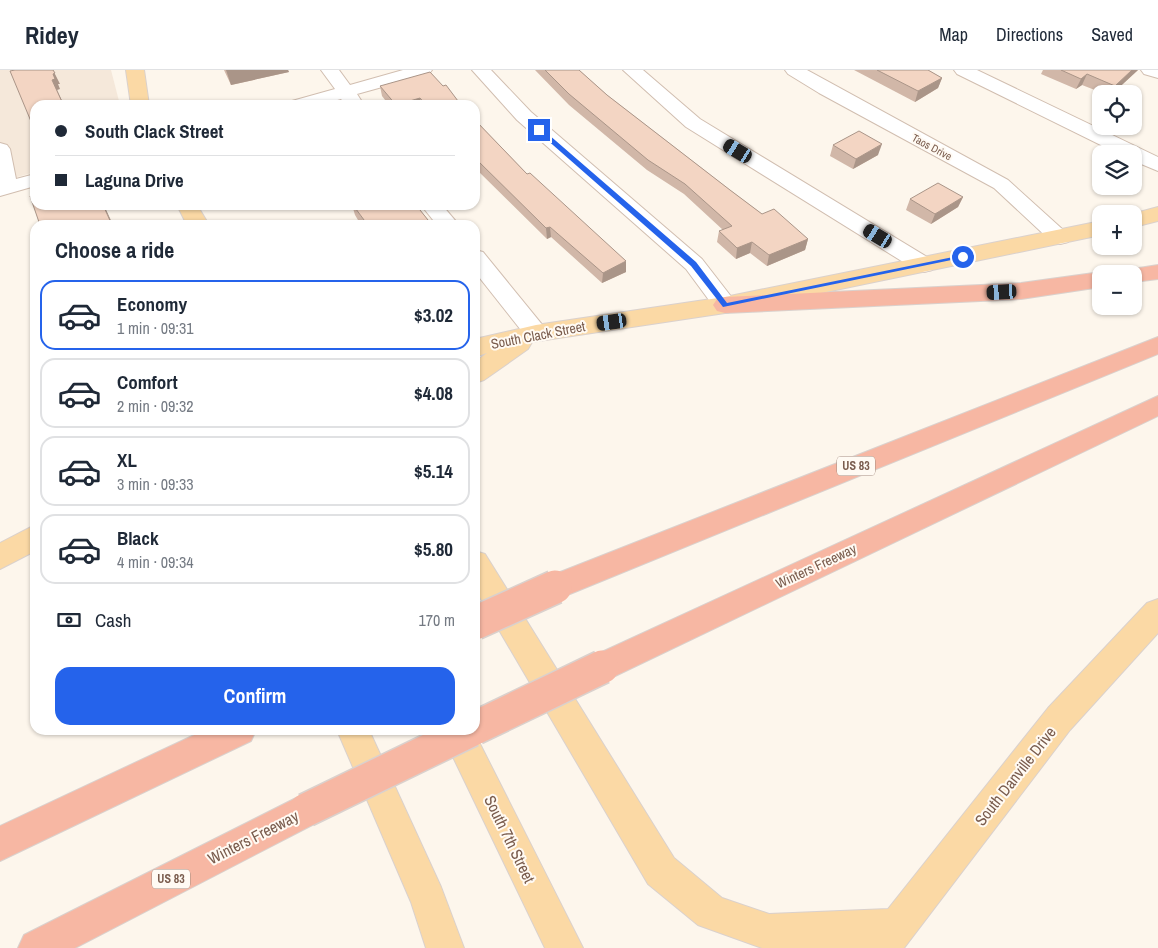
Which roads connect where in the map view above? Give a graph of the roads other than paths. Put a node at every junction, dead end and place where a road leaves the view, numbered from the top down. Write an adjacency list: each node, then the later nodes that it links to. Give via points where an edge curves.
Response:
1 (135, 70): 11 (main road)
2 (330, 70): 10 (street)
3 (423, 70): 10 (street)
4 (481, 70): 28 (street, via 524,116 694,264)
5 (632, 70): 23 (street, via 693,123)
6 (794, 70): 22 (street, Taos Drive, via 1002,184)
7 (964, 70): 14 (street)
8 (1150, 70): 9 (street)
9 (1158, 73)
10 (350, 98): 12 (street)
11 (139, 100)
12 (335, 100)
13 (0, 149): 16 (street)
14 (1158, 165)
15 (30, 181): 16 (street)
16 (4, 189)
17 (435, 210): 20 (street)
18 (1158, 214): 19 (main road)
19 (1142, 218)
20 (444, 220)
21 (1092, 230): 22 (main road, South Clack Street)
22 (1060, 237): 23 (main road, South Clack Street)
23 (924, 265): 28 (main road, South Clack Street)
24 (480, 269): 29 (street)
25 (1158, 272): 26 (highway)
26 (1142, 274)
27 (1092, 281): 28 (highway, via 1021,291)
28 (725, 306): 29 (main road, South Clack Street)
29 (536, 333): 31 (main road, South Clack Street); 32 (main road)
30 (1158, 345): 38 (highway, US 83, bridge, via 555,588)
31 (480, 347)
32 (480, 371)
33 (1158, 405): 39 (highway, Winters Freeway, bridge)
34 (30, 540): 35 (main road)
35 (0, 557)
36 (480, 571): 45 (main road, via 661,872 711,912 769,932)
37 (1158, 612): 45 (main road, South Danville Drive, via 1059,719)
38 (480, 622)
39 (480, 726)
40 (229, 735): 44 (highway)
41 (354, 735): 47 (main road, via 428,900)
42 (458, 735): 48 (main road, South 7th Street)
43 (461, 735): 46 (highway, Winters Freeway / US 83, bridge)
44 (0, 844)
45 (890, 937)
46 (37, 948)
47 (445, 948)
48 (564, 948)

